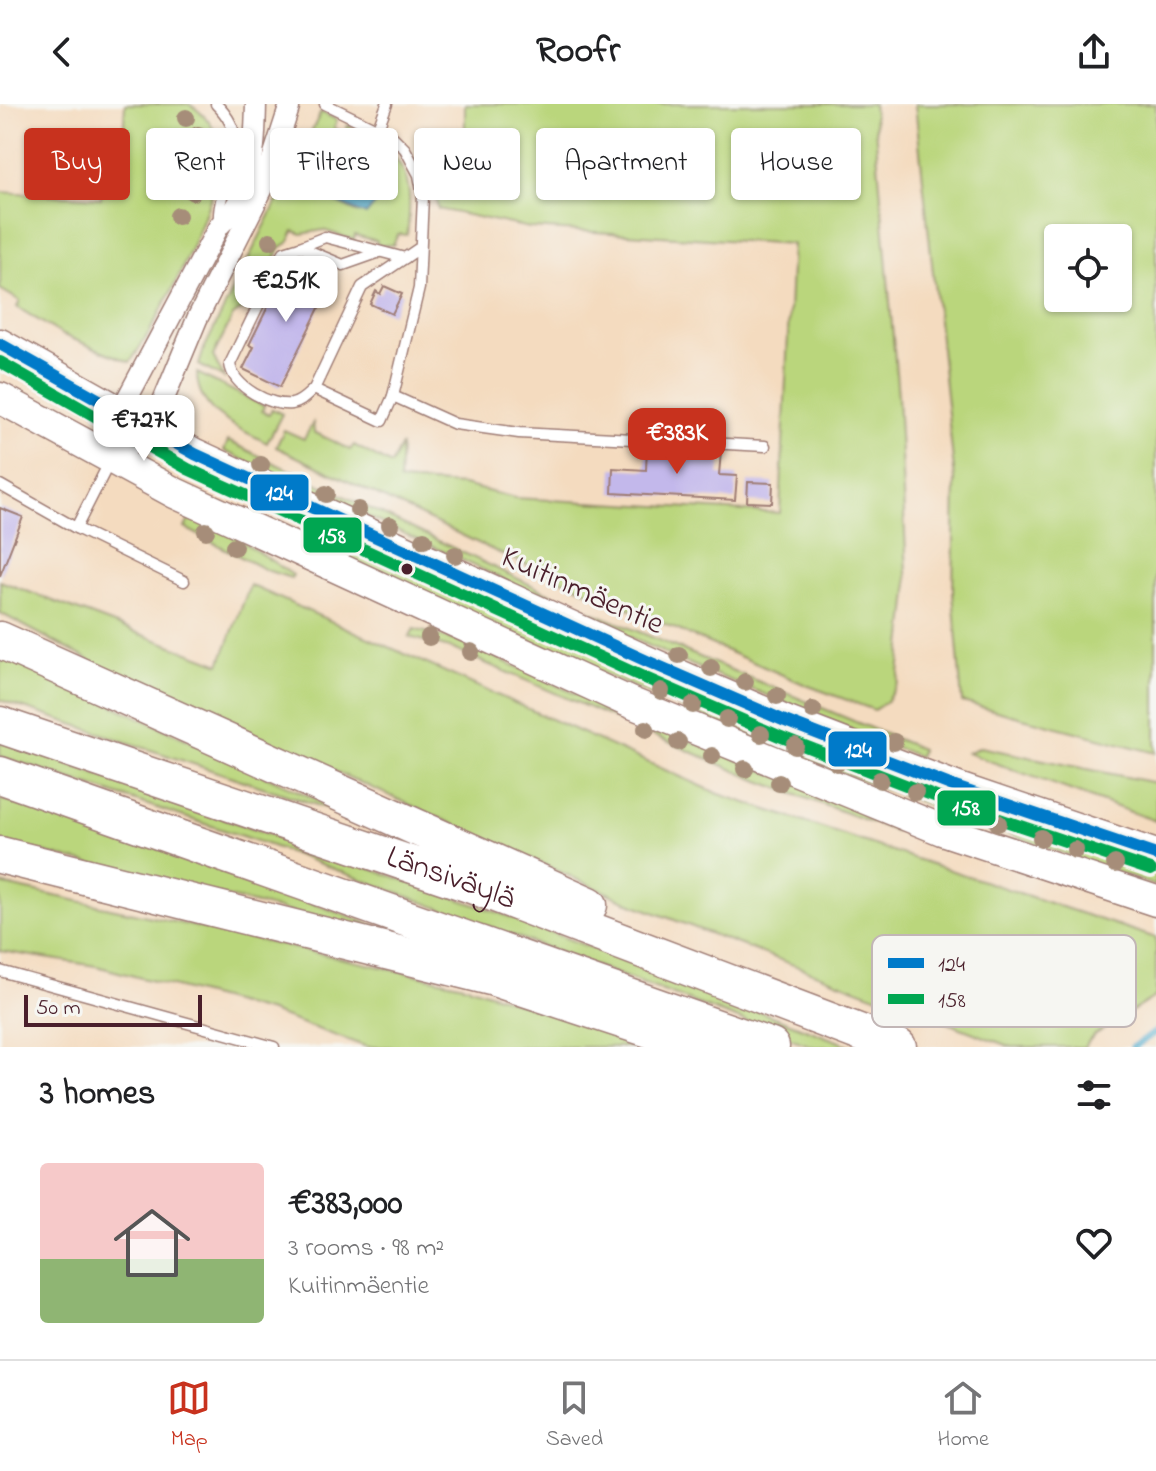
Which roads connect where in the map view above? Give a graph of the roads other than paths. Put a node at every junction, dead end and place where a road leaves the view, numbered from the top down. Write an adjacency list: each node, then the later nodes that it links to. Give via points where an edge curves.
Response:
1 (216, 104): 8 (lane, via 235,142)
2 (257, 104): 5 (street, via 271,111); 8 (street, via 252,169 235,207)
3 (325, 104): 6 (lane)
4 (387, 104): 6 (lane)
5 (292, 106): 18 (street, via 263,188 197,319)
6 (378, 128)
7 (398, 144): 10 (lane, via 419,175 423,196)
8 (219, 226): 17 (street)
9 (300, 247): 11 (lane, via 325,237); 11 (lane, via 343,265); 14 (lane, via 284,252 230,364 240,383 278,404 302,401)
10 (418, 249): 12 (lane); 15 (lane, via 419,288)
11 (377, 253): 12 (lane)
12 (405, 258): 14 (lane, via 362,287)
13 (0, 344): 17 (main road, Kuitinmäentie)
14 (314, 389): 15 (lane, via 382,421)
15 (393, 396): 19 (lane, via 455,424 506,432)
16 (0, 398): 20 (main road)
17 (120, 412): 18 (main road, Kuitinmäentie); 20 (street)
18 (151, 430): 20 (street); 27 (main road, Kuitinmäentie, via 426,561 785,721 958,788)
19 (765, 446)
20 (111, 459): 22 (lane); 29 (main road, via 629,702 942,830)
21 (0, 485): 22 (lane)
22 (76, 528): 23 (lane)
23 (184, 581)
24 (0, 640): 31 (highway, via 484,859 745,967)
25 (0, 725): 31 (highway, Länsiväylä, via 454,879)
26 (0, 775): 34 (highway, Länsiväylä)
27 (1156, 855)
28 (5, 857): 33 (highway, via 477,973)
29 (1156, 901)
30 (0, 971): 32 (lane)
31 (816, 1015): 35 (highway, Länsiväylä)
32 (274, 1047)
33 (704, 1047)
34 (771, 1047)
35 (898, 1047)

